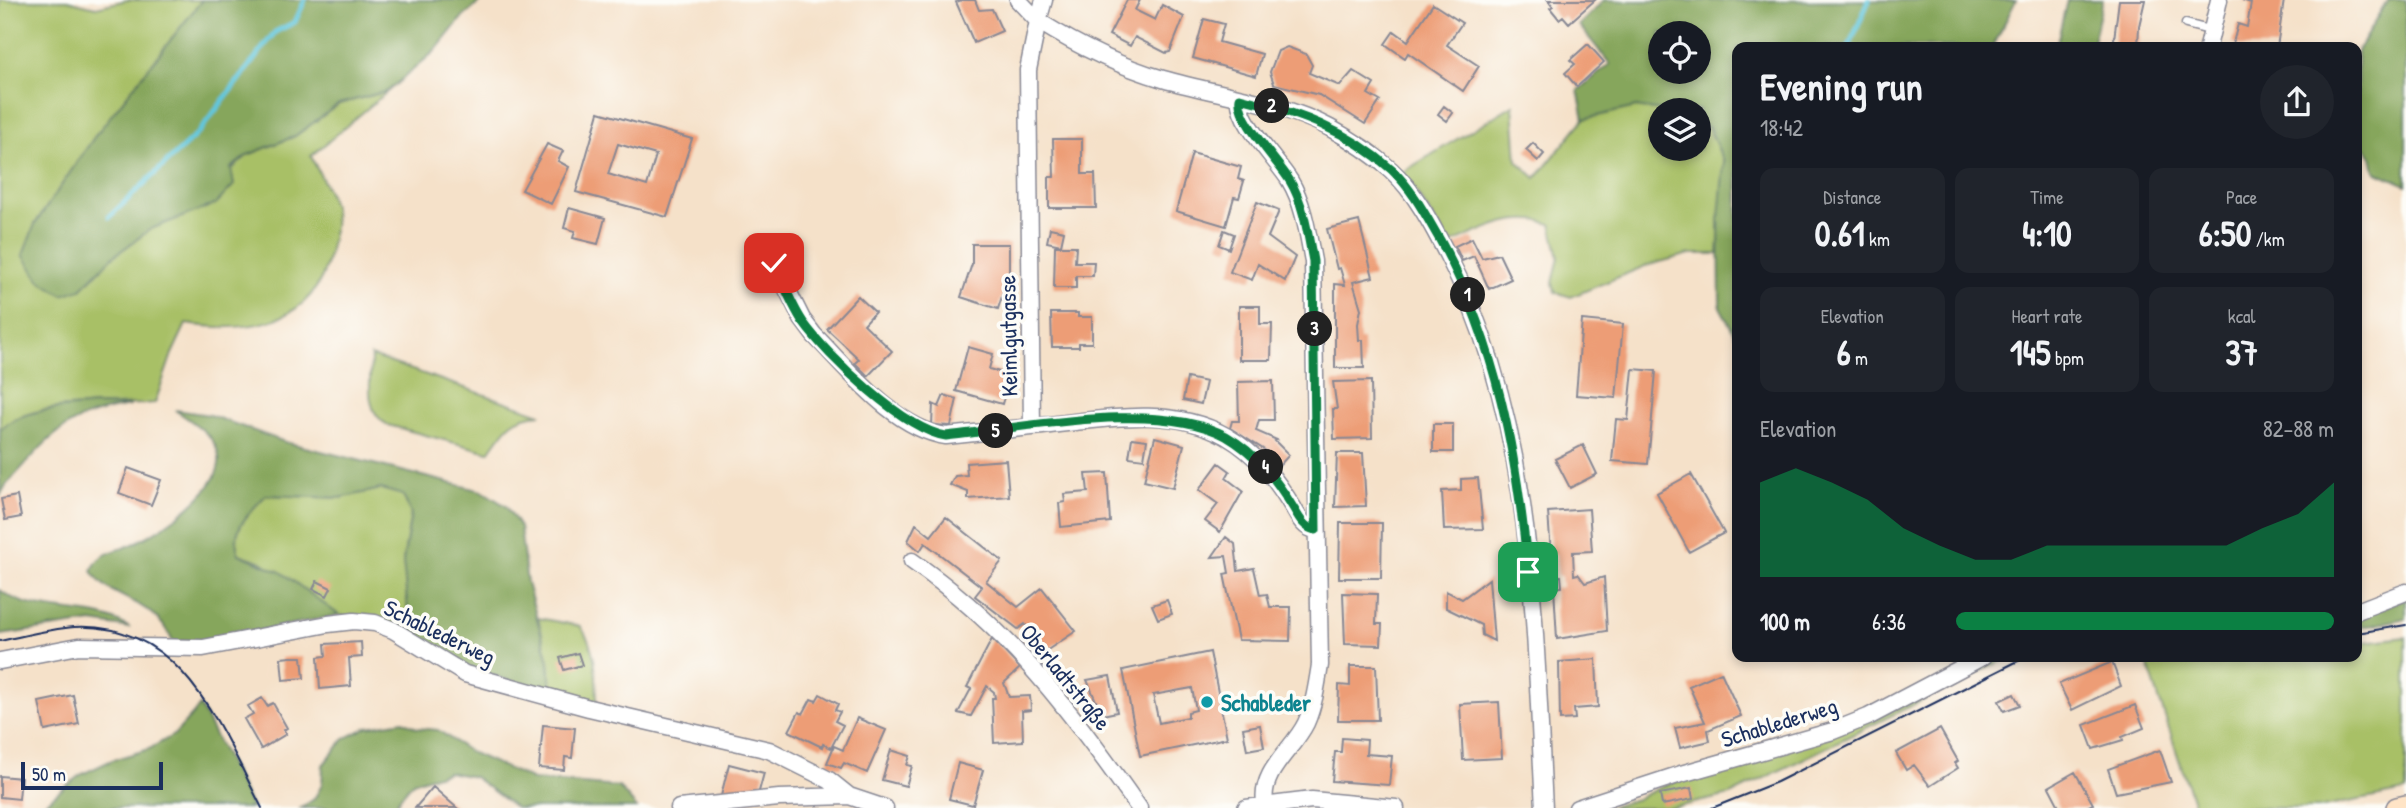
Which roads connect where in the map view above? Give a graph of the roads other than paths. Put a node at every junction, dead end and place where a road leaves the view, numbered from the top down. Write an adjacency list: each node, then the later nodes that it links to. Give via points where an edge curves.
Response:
1 (1018, 0): 4 (street)
2 (1044, 0): 4 (street, Keimlgutgasse)
3 (2219, 0): 6 (street)
4 (1038, 21): 8 (street, via 1124,66); 10 (street, Keimlgutgasse, via 1028,70)
5 (2186, 24): 6 (lane)
6 (2213, 31): 7 (street)
7 (2210, 42)
8 (1240, 98): 11 (street, via 1240,113 1292,184 1313,261); 25 (street, via 1327,127 1392,171 1420,206 1466,291 1499,383 1520,490)
9 (774, 263): 10 (street, Keimlgutgasse, via 814,335 902,419 946,436)
10 (1032, 427): 11 (street, via 1153,416 1204,427 1224,435 1264,465 1303,524)
11 (1316, 530): 18 (street, via 1320,665 1315,694 1306,723 1267,781)
12 (912, 561): 22 (street, Oberladtstraße, via 971,606 1047,681)
13 (2406, 592): 14 (street)
14 (2362, 609)
15 (0, 661): 17 (street, Schablederweg, via 79,646 204,648 328,624 375,623 475,678 769,750 829,780)
16 (1973, 662): 26 (street, Schablederweg, via 1833,731)
17 (849, 796): 20 (street); 21 (street, Schablederweg)
18 (1265, 803): 23 (street); 24 (street, via 1312,800)
19 (2406, 806): 27 (main road)
20 (679, 808)
21 (885, 808)
22 (1139, 808)
23 (1246, 808)
24 (1396, 808)
25 (1544, 808)
26 (1577, 808)
27 (2397, 808)

